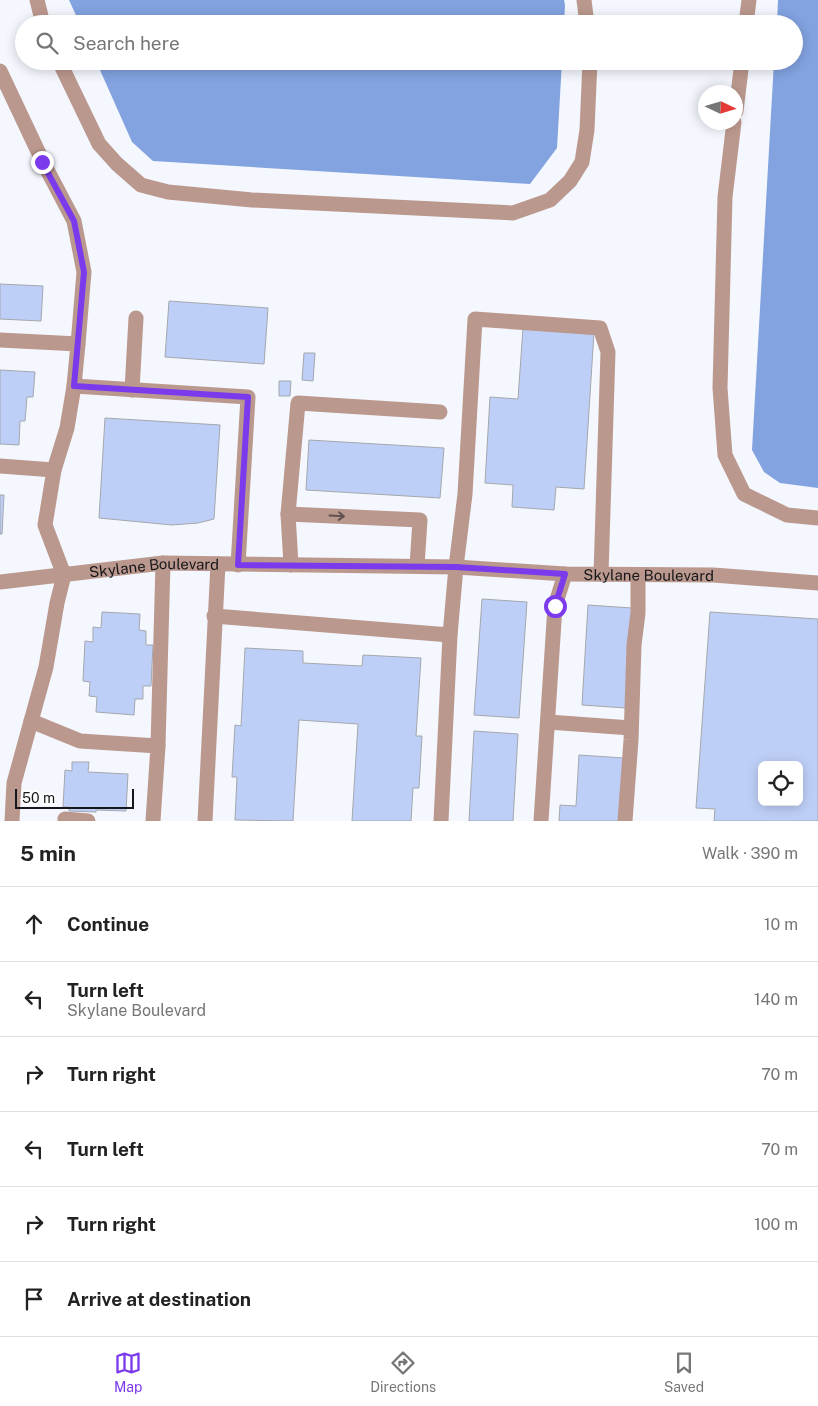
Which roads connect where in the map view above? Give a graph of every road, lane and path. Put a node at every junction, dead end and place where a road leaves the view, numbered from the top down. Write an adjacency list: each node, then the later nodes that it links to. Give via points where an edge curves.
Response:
1 (37, 0): 4 (street)
2 (584, 0): 5 (street)
3 (749, 0): 6 (street)
4 (41, 15)
5 (585, 15)
6 (747, 15)
7 (63, 70): 8 (street, via 99,144 141,185 168,192 252,200 513,213 550,200 570,182 582,162)
8 (590, 70)
9 (741, 70): 11 (street)
10 (0, 71): 15 (street, via 42,162 74,221 84,272)
11 (739, 85)
12 (733, 130): 22 (street, via 725,197 720,388 725,455 744,494 787,515)
13 (136, 318): 17 (street)
14 (0, 340): 15 (street)
15 (78, 344): 16 (street)
16 (74, 386): 17 (street); 20 (street)
17 (132, 390): 25 (street, via 248,397)
18 (440, 412): 21 (street, via 298,403)
19 (0, 466): 20 (street)
20 (54, 470): 32 (street, via 45,525)
21 (288, 514): 26 (street); 27 (street, one-way to 27, via 420,520)
22 (818, 518)
23 (163, 564): 24 (street, Skylane Boulevard); 32 (street, Skylane Boulevard); 40 (street)
24 (218, 564): 25 (street, Skylane Boulevard); 35 (street)
25 (238, 565): 26 (street, Skylane Boulevard)
26 (292, 565): 27 (street, Skylane Boulevard)
27 (418, 566): 28 (street, Skylane Boulevard)
28 (456, 567): 29 (street, Skylane Boulevard); 30 (street, via 465,494 475,319 600,328 608,352); 36 (street)
29 (565, 574): 30 (street, Skylane Boulevard); 38 (street, via 555,606)
30 (601, 574): 31 (street, Skylane Boulevard)
31 (638, 574): 34 (street, Skylane Boulevard, via 713,575); 39 (street)
32 (64, 575): 33 (street, Skylane Boulevard); 37 (street, via 46,667)
33 (0, 582)
34 (818, 583)
35 (214, 616): 36 (street); 45 (street)
36 (450, 635): 46 (street)
37 (31, 721): 40 (street, via 80,741); 42 (street, via 14,783)
38 (548, 722): 39 (street); 47 (street)
39 (632, 728): 48 (street)
40 (158, 746): 44 (street)
41 (65, 819): 43 (street)
42 (12, 821)
43 (88, 821)
44 (152, 821)
45 (205, 821)
46 (441, 821)
47 (541, 821)
48 (625, 821)

